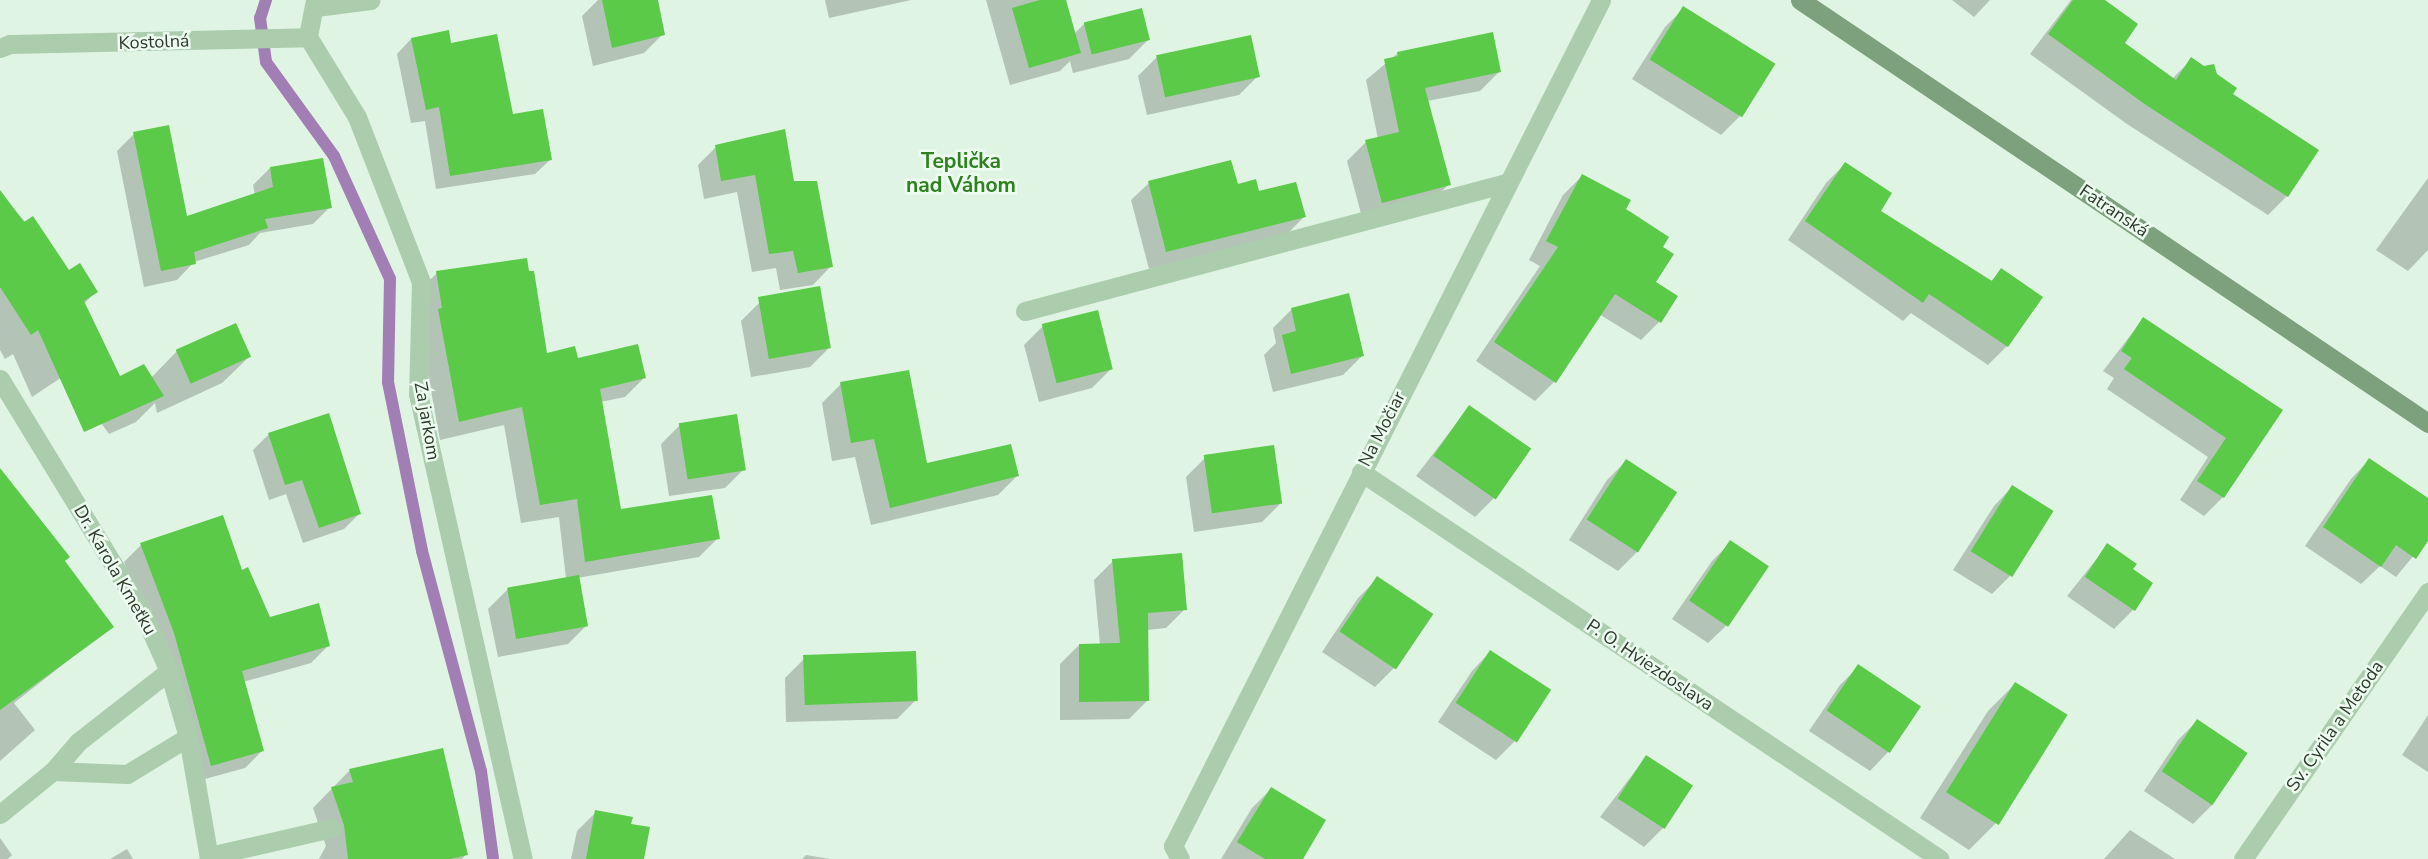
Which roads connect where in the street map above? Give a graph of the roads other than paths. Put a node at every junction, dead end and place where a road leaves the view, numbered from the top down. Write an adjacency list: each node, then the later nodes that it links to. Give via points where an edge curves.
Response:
1 (371, 0): 4 (street)
2 (1601, 0): 7 (street, Na Močiar)
3 (1800, 0): 10 (main road, Fatranská)
4 (316, 4): 5 (street)
5 (308, 37): 6 (street, Kostolná, via 9,44); 19 (street, Za jarkom, via 357,117 421,282 418,394)
6 (0, 48)
7 (1506, 183): 8 (street); 11 (street, Na Močiar)
8 (1025, 311)
9 (0, 379): 13 (street, Dr. Karola Kmeťku, via 144,613)
10 (2428, 422)
11 (1361, 472): 20 (street, Na Močiar, via 1173,846); 21 (street, P. O. Hviezdoslava)
12 (2428, 592): 22 (street, Sv. Cyrila a Metoda)
13 (169, 671): 14 (street, Dr. Karola Kmeťku); 15 (street, via 78,742)
14 (188, 737): 15 (street, via 127,774); 18 (street, Dr. Karola Kmeťku)
15 (53, 771): 16 (street)
16 (0, 814)
17 (332, 828): 18 (street)
18 (209, 858)
19 (523, 859)
20 (1180, 859)
21 (1940, 859)
22 (2243, 859)

